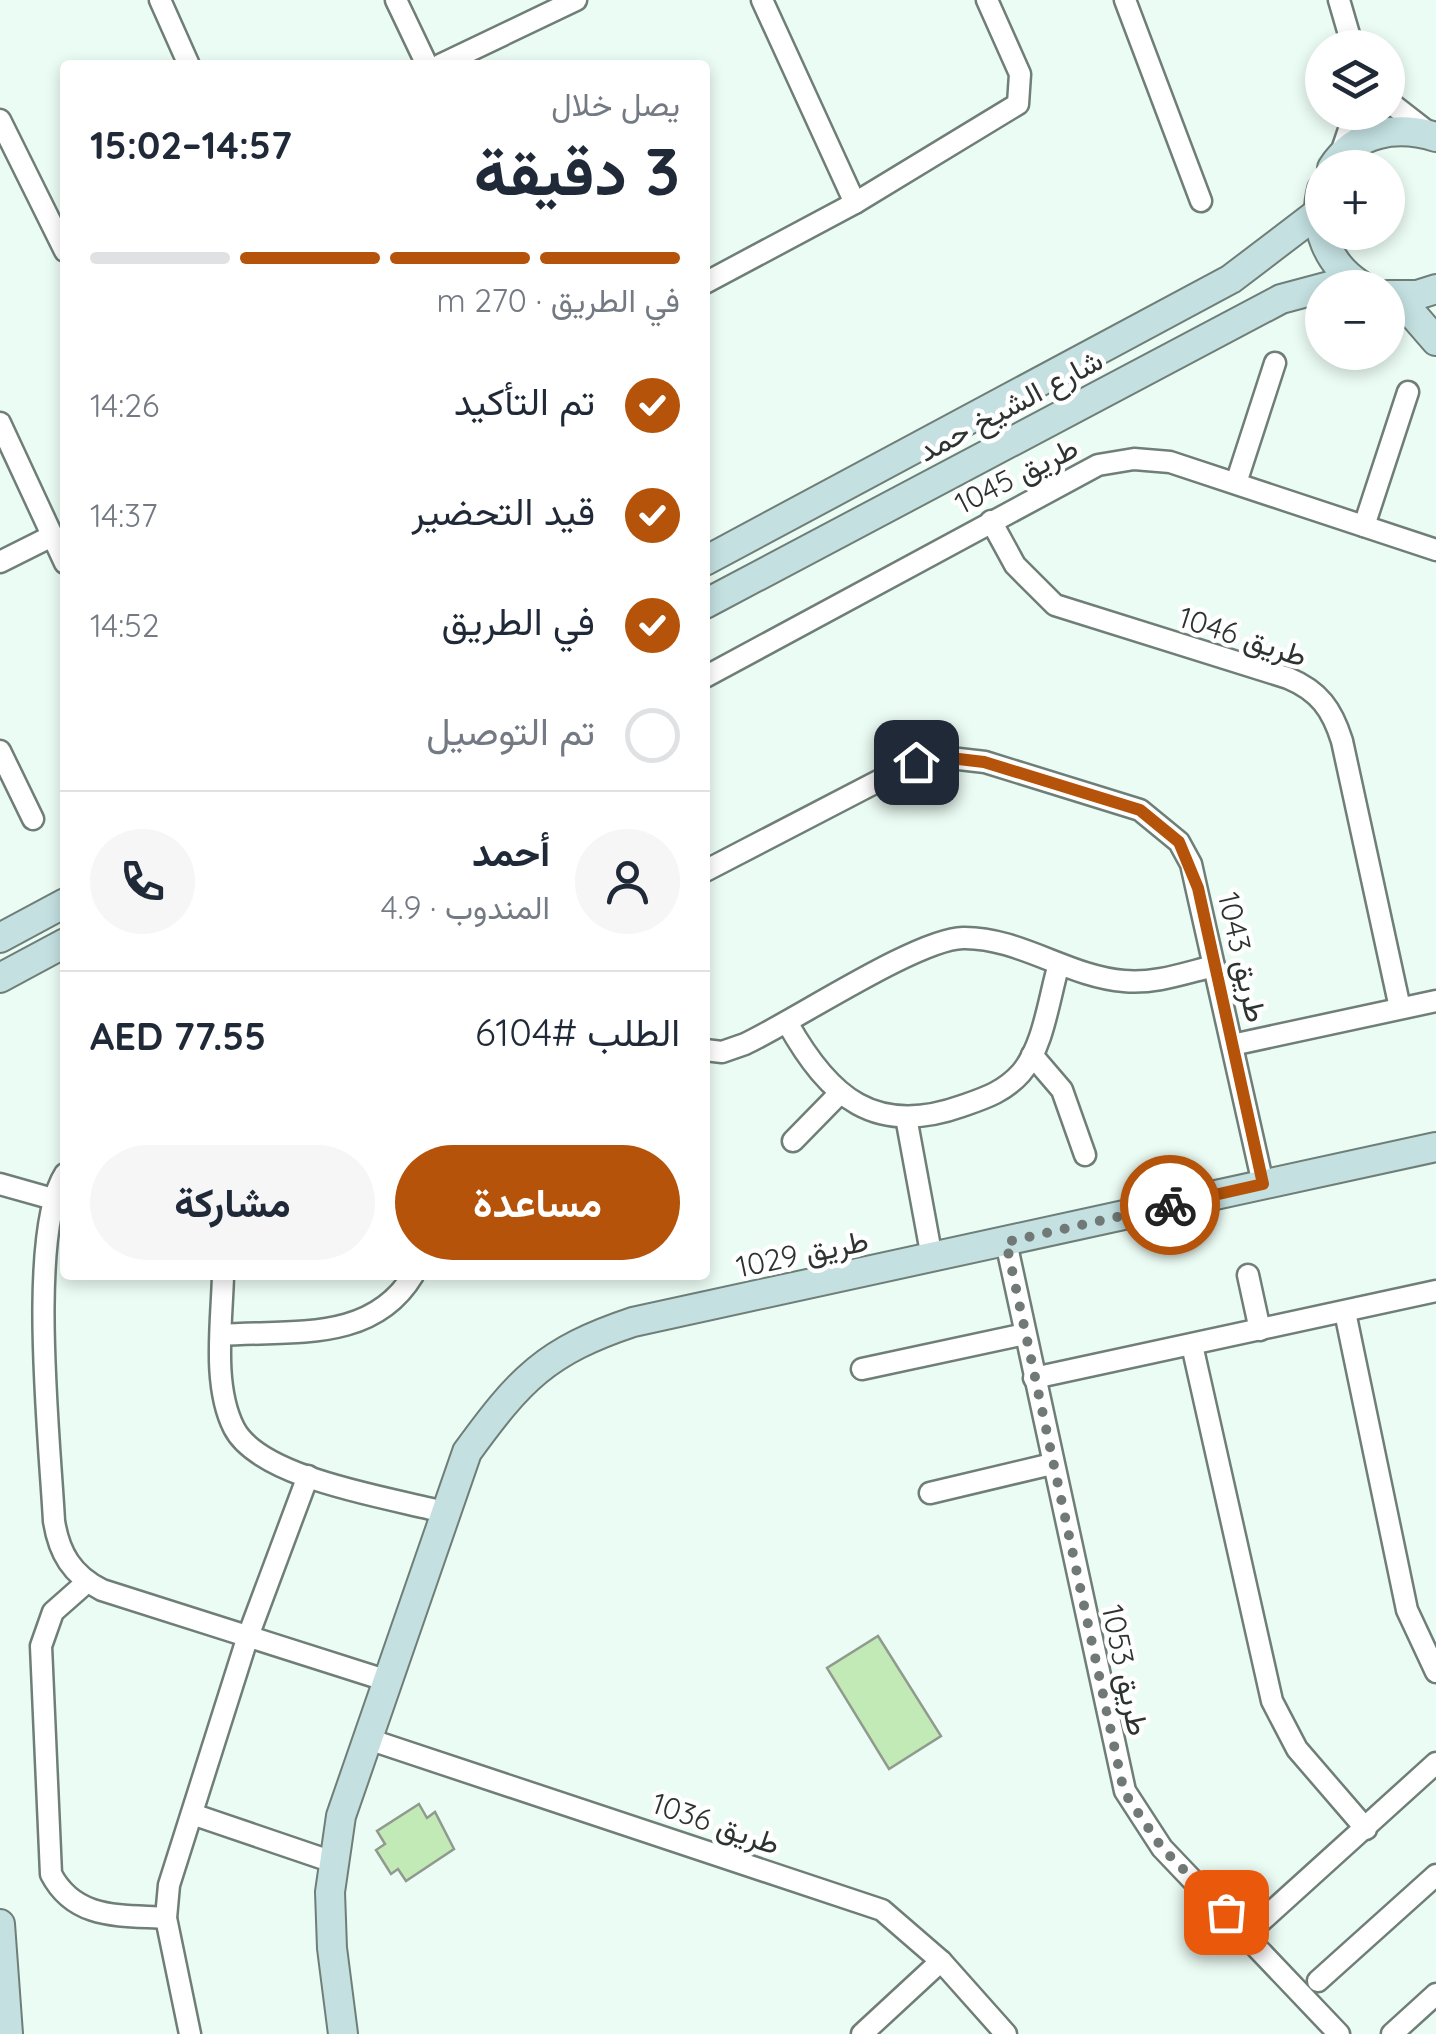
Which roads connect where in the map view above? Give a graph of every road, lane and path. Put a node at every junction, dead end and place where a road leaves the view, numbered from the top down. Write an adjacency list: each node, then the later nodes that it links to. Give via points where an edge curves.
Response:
1 (160, 0): 9 (street)
2 (396, 0): 10 (street)
3 (576, 0): 11 (street)
4 (762, 0): 17 (street)
5 (987, 0): 17 (street, via 1020,74 1018,104)
6 (1125, 0): 16 (street)
7 (1339, 0): 8 (street)
8 (1348, 30)
9 (188, 60)
10 (425, 60)
11 (450, 60)
12 (1405, 114): 14 (street)
13 (0, 120): 19 (street)
14 (1435, 136): 15 (main road, via 1392,130)
15 (1348, 150)
16 (1200, 201)
17 (855, 202): 22 (street)
18 (1305, 214): 37 (main road, شارع الشيخ حمد, via 1230,279)
19 (60, 240)
20 (1327, 250): 21 (main road)
21 (1345, 270)
22 (710, 280)
23 (1436, 289): 25 (main road)
24 (1305, 294): 39 (main road, شارع الشيخ حمد, via 1280,299)
25 (1405, 294)
26 (1405, 309): 27 (main road)
27 (1436, 340)
28 (1275, 363): 31 (street)
29 (1408, 392): 33 (street)
30 (0, 424): 34 (street)
31 (1236, 483): 32 (street, طريق 1045, via 1170,462 1116,462); 33 (street, طريق 1045)
32 (991, 520): 40 (street, طريق 1045); 51 (street, طريق 1046, via 1014,565 1055,605 1288,678 1324,700 1342,741)
33 (1364, 526): 35 (street, طريق 1045)
34 (52, 536): 36 (street); 38 (street)
35 (1436, 550)
36 (60, 553)
37 (710, 557)
38 (0, 562)
39 (710, 601)
40 (710, 675)
41 (0, 752): 42 (street)
42 (33, 818)
43 (710, 867): 48 (street, طريق 1043, via 916,762 984,762 1140,810 1162,824 1191,864)
44 (60, 906): 45 (main road)
45 (0, 938)
46 (60, 947): 49 (main road)
47 (1059, 964): 48 (street, via 1123,981); 52 (street, via 982,939 936,943); 55 (street)
48 (1214, 966): 53 (street, طريق 1043)
49 (0, 978)
50 (1436, 1001): 51 (street)
51 (1400, 1008): 53 (street)
52 (788, 1024): 54 (street, via 722,1052); 56 (street)
53 (1232, 1045): 63 (street, طريق 1043)
54 (710, 1051)
55 (1032, 1055): 57 (street, via 1002,1092); 60 (street, via 1072,1107)
56 (839, 1094): 57 (street, via 871,1112); 58 (street)
57 (906, 1117): 66 (street)
58 (793, 1141)
59 (1436, 1147): 63 (main road, طريق 1029)
60 (1085, 1155)
61 (0, 1184): 64 (street)
62 (60, 1184): 64 (street)
63 (1263, 1184): 65 (main road, طريق 1029)
64 (53, 1199): 82 (street, via 44,1322 54,1521 58,1544)
65 (1006, 1242): 66 (main road, طريق 1029); 73 (street, طريق 1053)
66 (932, 1258): 81 (main road, طريق 1029, via 585,1338 539,1365 502,1404 467,1452)
67 (1248, 1274): 72 (street)
68 (223, 1280): 74 (street)
69 (409, 1280): 74 (street, via 388,1307 365,1322)
70 (1436, 1292): 71 (street)
71 (1345, 1312): 72 (street); 84 (street, via 1408,1610)
72 (1260, 1330): 75 (street)
73 (1025, 1334): 76 (street); 77 (street, طريق 1053)
74 (221, 1335): 79 (street, via 234,1429 276,1464)
75 (1192, 1345): 77 (street); 89 (street, via 1272,1701 1297,1749)
76 (862, 1369)
77 (1034, 1378): 78 (street, طريق 1053)
78 (1052, 1464): 80 (street); 94 (street, طريق 1053, via 1124,1792 1162,1848)
79 (308, 1476): 81 (street); 83 (street)
80 (930, 1493)
81 (444, 1512): 85 (main road, طريق 1029)
82 (87, 1582): 83 (street); 92 (street, via 52,1612 42,1646 51,1874 86,1910)
83 (247, 1639): 85 (street); 88 (street)
84 (1436, 1672)
85 (385, 1680): 86 (main road, طريق 1029)
86 (365, 1738): 90 (main road, طريق 1029, via 340,1816); 95 (street, طريق 1036, via 882,1910)
87 (1436, 1763): 89 (street)
88 (192, 1814): 90 (street); 92 (street, via 169,1884)
89 (1366, 1830): 94 (street)
90 (334, 1862): 100 (main road, طريق 1029, via 332,1948)
91 (1436, 1875): 96 (street)
92 (166, 1918): 99 (street)
93 (0, 1924): 98 (main road)
94 (1248, 1934): 103 (street, طريق 1053)
95 (941, 1961): 101 (street); 102 (street, طريق 1036)
96 (1318, 1981)
97 (1436, 1994): 104 (street)
98 (8, 2034)
99 (190, 2034)
100 (343, 2034)
101 (862, 2034)
102 (1006, 2034)
103 (1339, 2034)
104 (1392, 2034)

